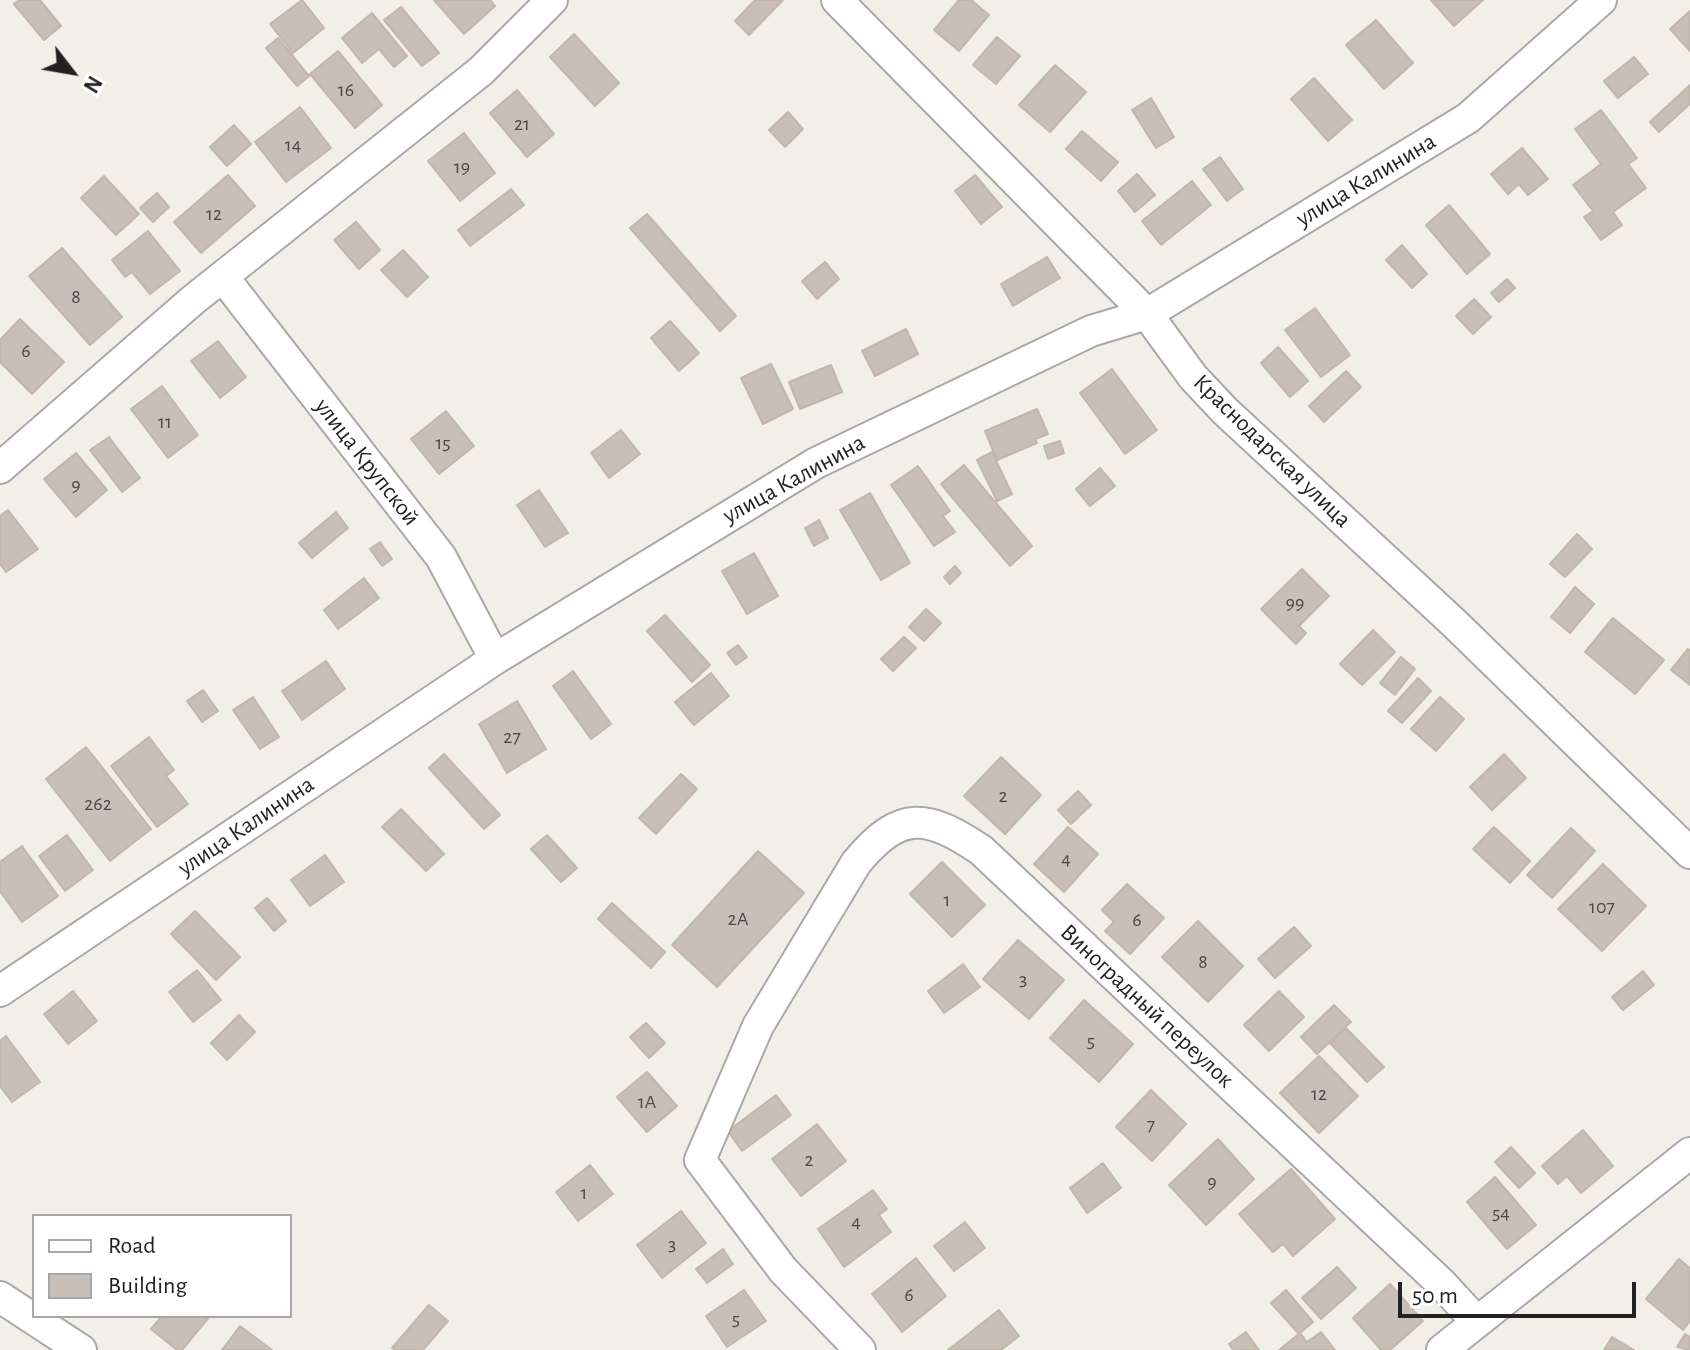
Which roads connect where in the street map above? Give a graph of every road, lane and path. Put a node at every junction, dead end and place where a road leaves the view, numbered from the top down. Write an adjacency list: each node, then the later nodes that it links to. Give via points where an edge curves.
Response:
1 (552, 0): 4 (street, via 481,71)
2 (837, 0): 5 (street, Краснодарская улица)
3 (1601, 0): 5 (street, улица Калинина, via 1468,118)
4 (223, 277): 6 (street); 7 (street, улица Крупской, via 441,557)
5 (1147, 314): 7 (street, улица Калинина, via 1091,331 816,463); 8 (street, Краснодарская улица, via 1225,411 1454,623)
6 (0, 468)
7 (495, 659): 9 (street, улица Калинина)
8 (1690, 853)
9 (0, 991)
10 (1690, 1153): 14 (street)
11 (0, 1297): 12 (street)
12 (32, 1318)
13 (32, 1318): 15 (street)
14 (1477, 1322): 16 (street, Виноградный переулок, via 1016,883 961,837 932,822 919,822 877,841 856,863 758,1026 700,1160 783,1270); 17 (street)
15 (81, 1350)
16 (860, 1350)
17 (1442, 1350)

